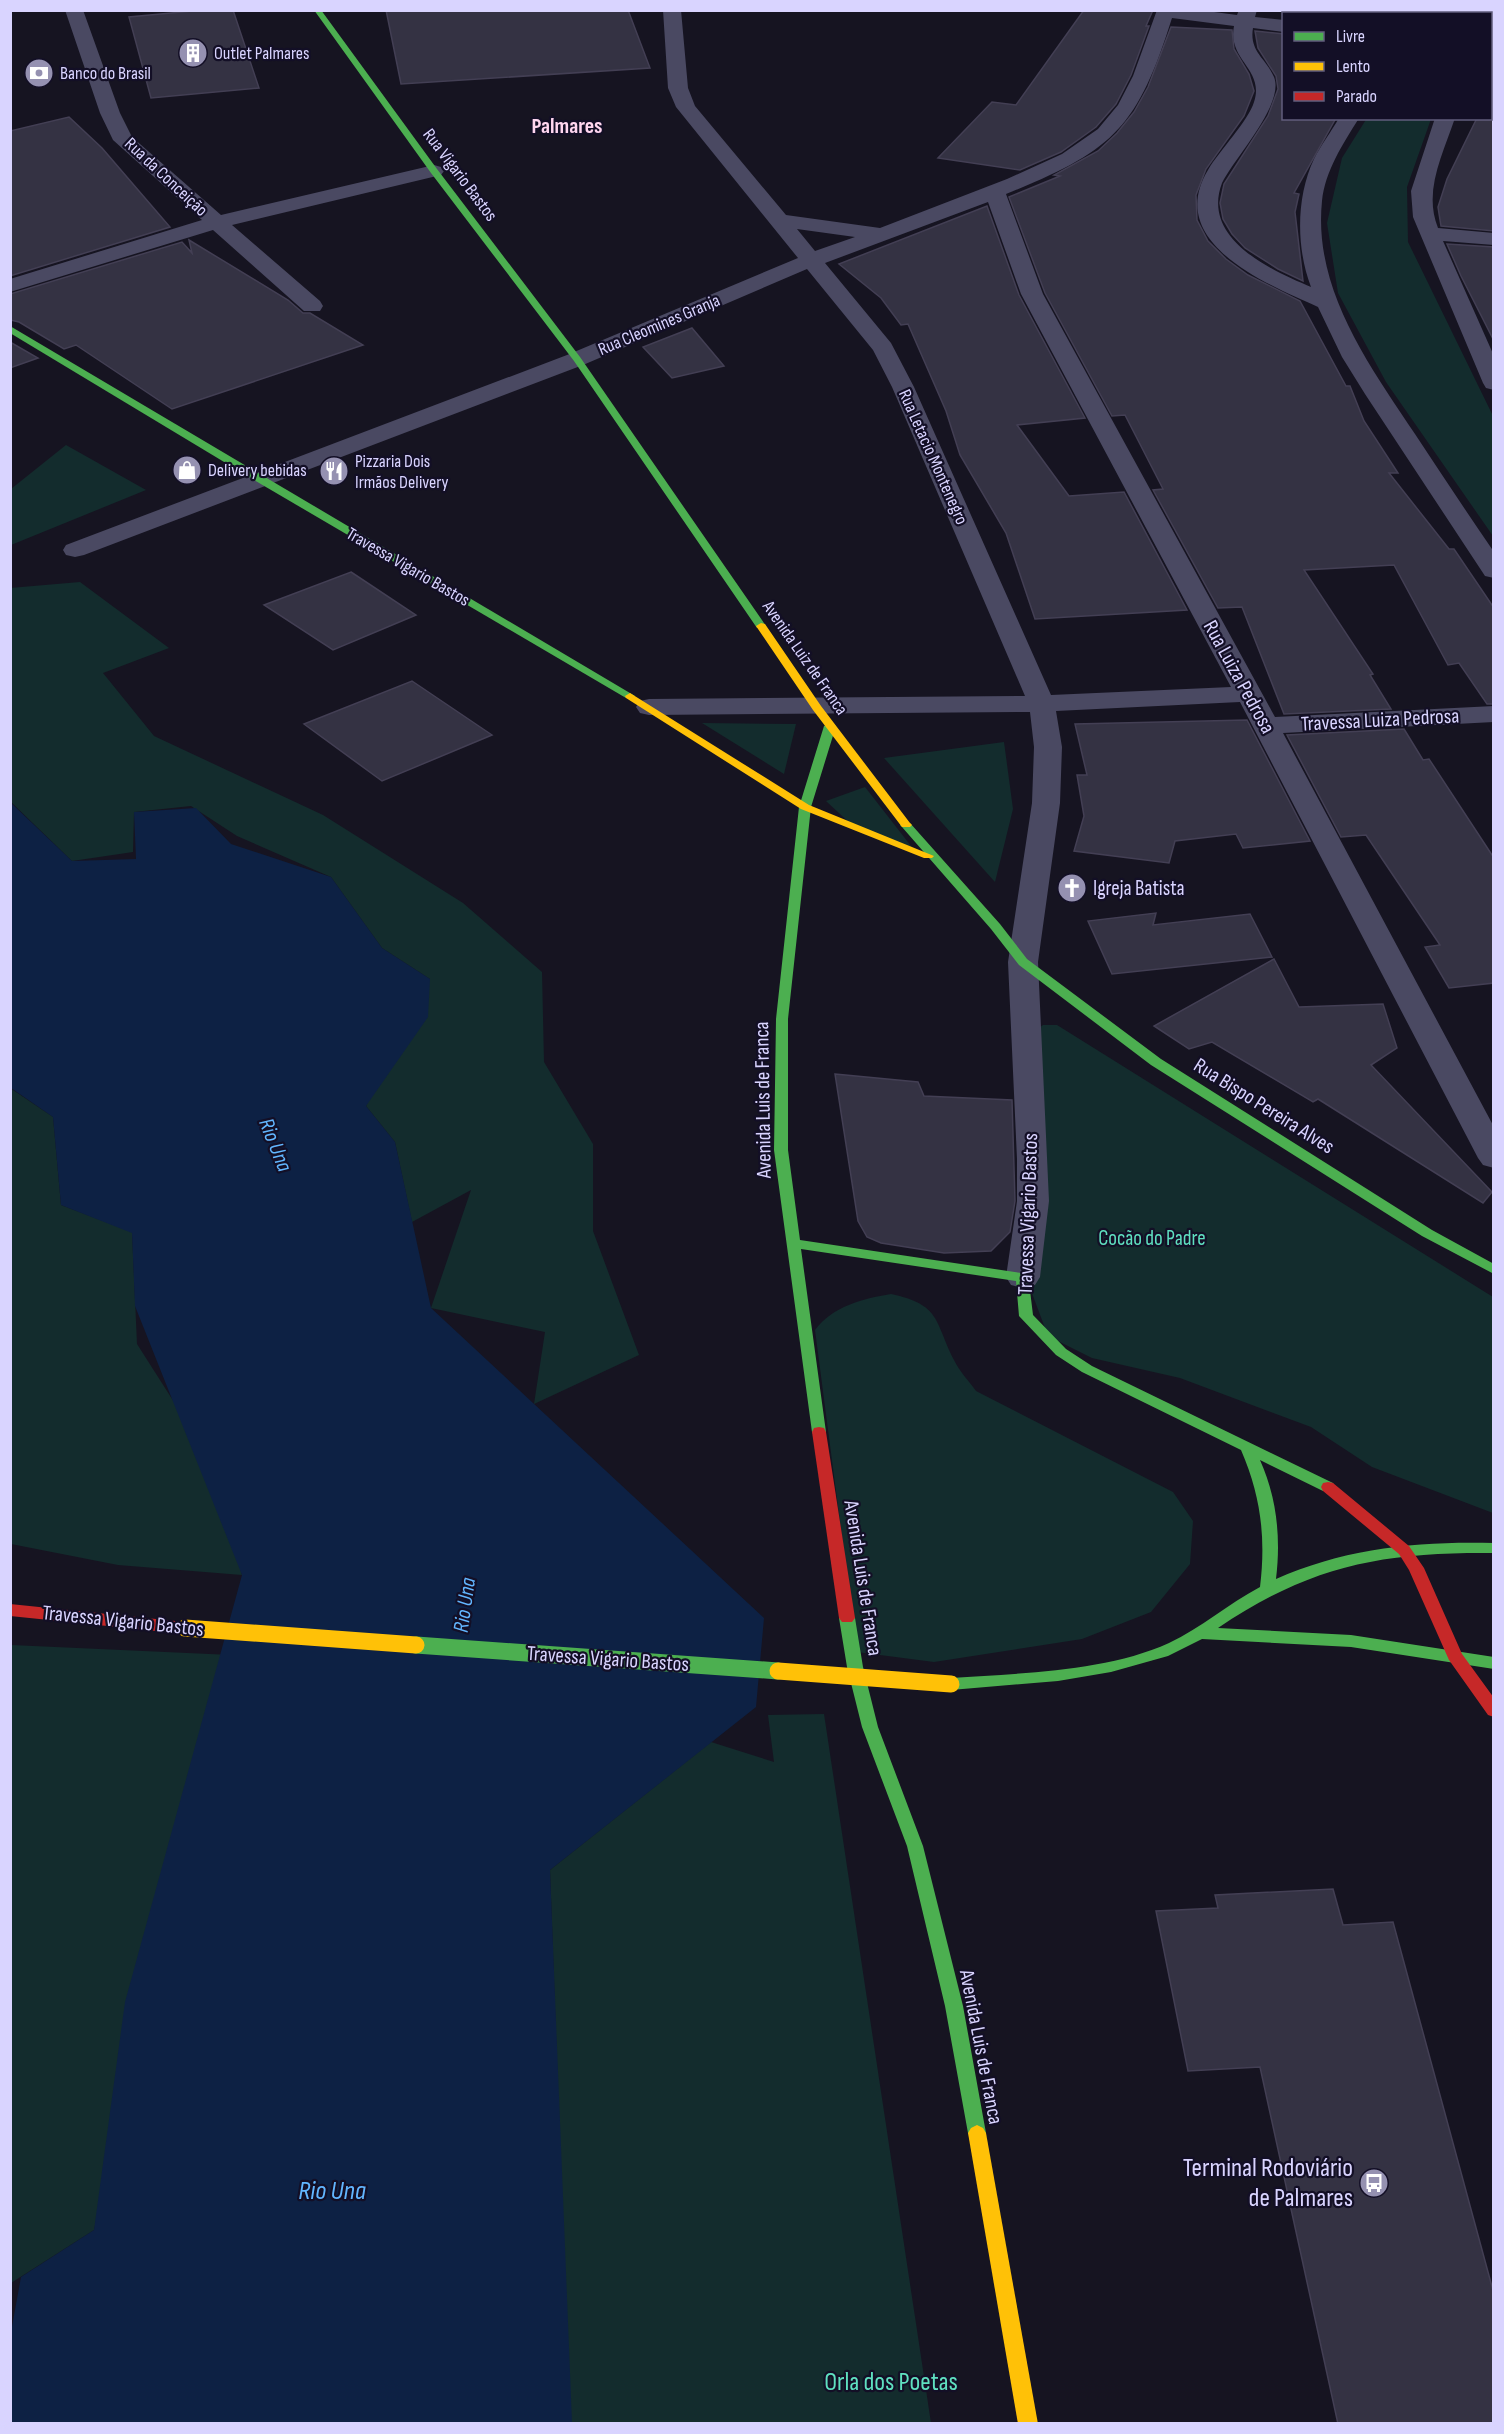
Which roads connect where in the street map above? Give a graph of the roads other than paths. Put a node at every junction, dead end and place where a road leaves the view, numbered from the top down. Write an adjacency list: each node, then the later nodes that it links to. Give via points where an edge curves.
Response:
1 (74, 10): 12 (street, Rua da Conceição, via 123,140)
2 (317, 10): 9 (main road, Rua Vigario Bastos)
3 (672, 10): 11 (street, Rua Letacio Montenegro, via 678,88 686,107)
4 (1165, 11): 5 (street); 10 (street, Rua Cleomines Granja, via 1142,80 1125,111 1104,134 1068,158)
5 (1246, 16): 6 (street); 18 (street, via 1244,49 1264,73 1267,89 1264,103 1216,173 1208,193 1209,213 1215,231 1227,247 1256,270)
6 (1282, 25)
7 (1347, 120): 18 (street, via 1321,165 1308,221 1317,283)
8 (1444, 120): 14 (street, via 1421,191 1423,217)
9 (434, 171): 12 (street); 21 (main road, Rua Vigario Bastos)
10 (995, 191): 13 (street, Rua Cleomines Granja); 26 (street, Rua Luiza Pedrosa, via 1032,294)
11 (780, 221): 13 (street); 16 (street, Rua Letacio Montenegro)
12 (214, 223): 17 (street); 19 (street, Rua da Conceição)
13 (885, 234): 16 (street, Rua Cleomines Granja)
14 (1430, 234): 15 (street); 22 (street)
15 (1494, 239)
16 (811, 261): 21 (street, Rua Cleomines Granja); 27 (street, Rua Letacio Montenegro, via 883,348)
17 (10, 286)
18 (1326, 302): 25 (street, via 1347,351)
19 (312, 306)
20 (10, 329): 23 (main road, Travessa Vigario Bastos)
21 (577, 359): 23 (street, Rua Cleomines Granja); 30 (main road, Avenida Luiz de Franca)
22 (1494, 383)
23 (257, 478): 24 (street, Rua Cleomines Granja); 28 (main road, Travessa Vigario Bastos)
24 (75, 550)
25 (1494, 571)
26 (1248, 694): 27 (street); 31 (street, Rua Luiza Pedrosa)
27 (1042, 705): 30 (street); 34 (street, Rua Letacio Montenegro, via 1048,747 1046,803)
28 (649, 707): 30 (street); 32 (main road, Travessa Vigario Bastos)
29 (1494, 714): 31 (street, Travessa Luiza Pedrosa)
30 (823, 717): 32 (main road, Avenida Luis de Franca); 33 (main road, Avenida Luiz de Franca)
31 (1266, 726): 35 (street, Rua Luiza Pedrosa)
32 (805, 807): 33 (main road, Travessa Vigario Bastos); 36 (main road, Avenida Luis de Franca, via 782,1018 781,1150)
33 (928, 856): 34 (main road, Avenida Luiz de Franca)
34 (1023, 962): 37 (main road, Rua Bispo Pereira Alves, via 1156,1062 1427,1233); 38 (street, Travessa Vigario Bastos, via 1033,1201)
35 (1494, 1158)
36 (792, 1243): 38 (main road); 48 (main road, Avenida Luis de Franca, via 855,1668 870,1727 915,1846 954,2007)
37 (1494, 1270)
38 (1023, 1277): 39 (main road, Travessa Vigario Bastos, via 1026,1316 1061,1352 1087,1369)
39 (1246, 1446): 41 (main road, Travessa Vigario Bastos, via 1334,1490); 42 (main road, via 1263,1479 1272,1514 1272,1563)
40 (1494, 1548): 41 (main road, Travessa Vigario Bastos)
41 (1404, 1550): 42 (main road, Travessa Vigario Bastos, via 1352,1560); 45 (main road, Travessa Vigario Bastos)
42 (1267, 1589): 44 (main road, Travessa Vigario Bastos)
43 (10, 1610): 44 (main road, Travessa Vigario Bastos, bridge, via 184,1628 951,1684 1052,1676 1111,1666 1164,1652)
44 (1198, 1633): 45 (main road, via 1351,1641)
45 (1455, 1656): 46 (main road); 47 (main road, Travessa Vigario Bastos)
46 (1494, 1662)
47 (1494, 1711)
48 (1028, 2424)

